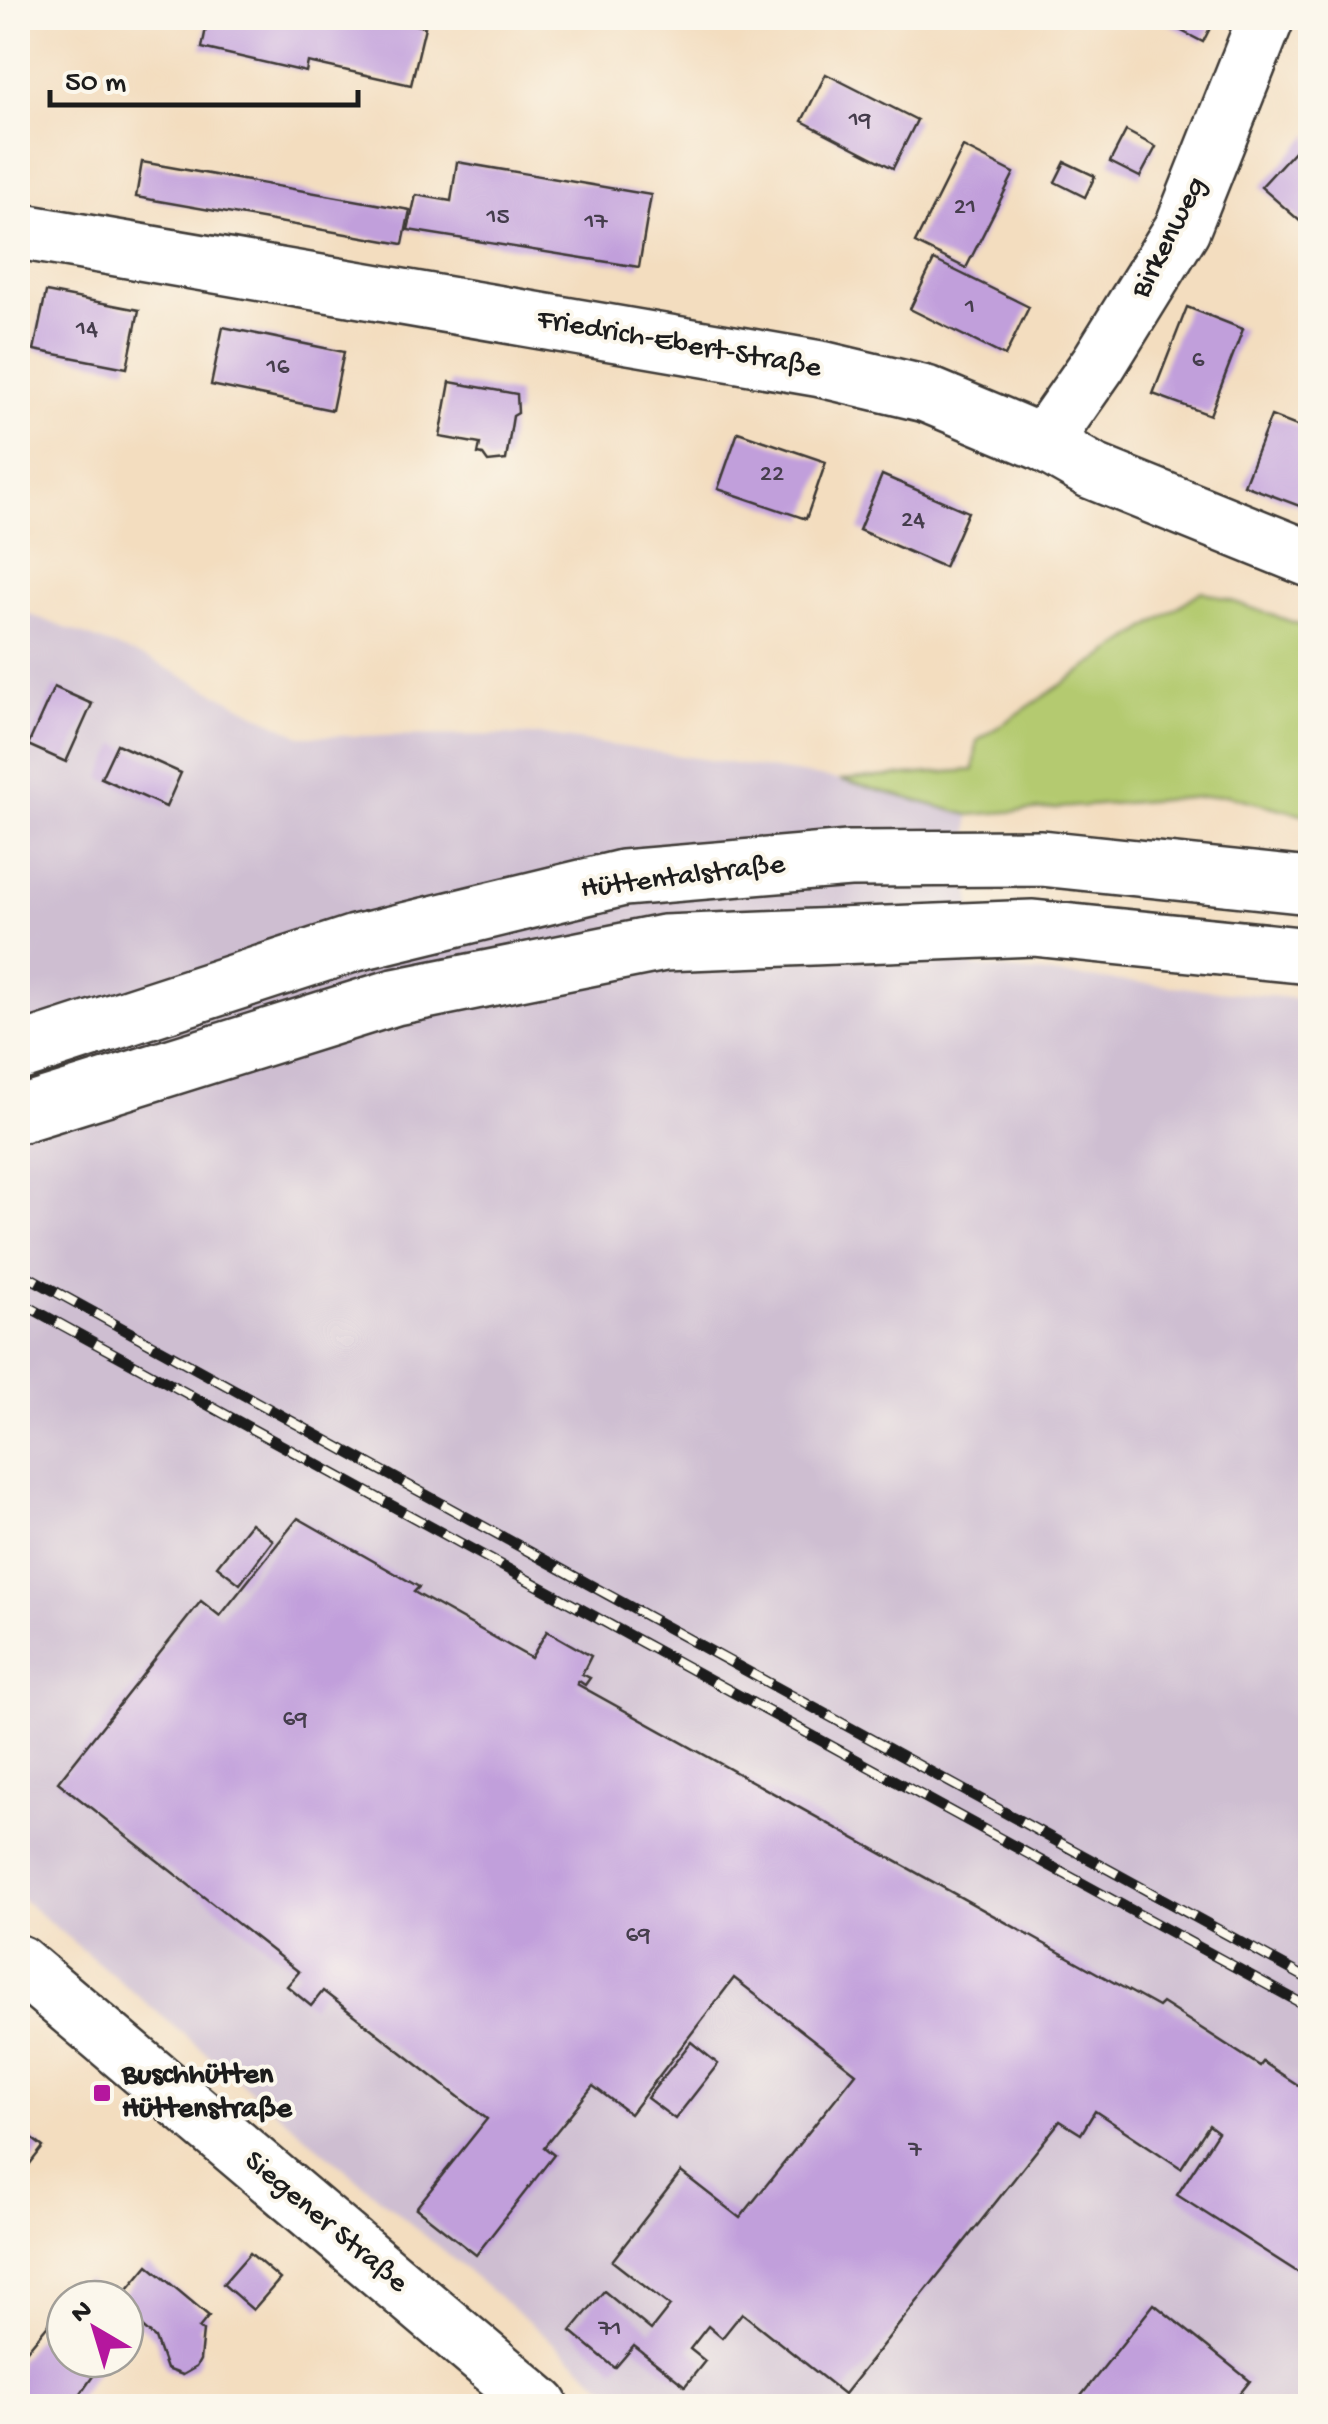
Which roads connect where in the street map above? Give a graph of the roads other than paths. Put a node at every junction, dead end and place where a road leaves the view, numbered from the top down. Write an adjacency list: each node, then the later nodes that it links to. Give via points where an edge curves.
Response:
1 (1266, 18): 3 (main road, Birkenweg, via 1182,229)
2 (18, 231): 3 (main road, Friedrich-Ebert-Straße, via 821,369 926,394)
3 (1043, 444): 4 (main road, Friedrich-Ebert-Straße, via 1092,471)
4 (1310, 559)
5 (1310, 886): 7 (main road, Hüttentalstraße, via 1041,858 850,859 622,878 355,943)
6 (1310, 956): 8 (main road, Hüttentalstraße, via 1033,928 664,943 396,997)
7 (18, 1052)
8 (18, 1115)
9 (18, 1963): 10 (main road, Siegener Straße)
10 (541, 2406)

